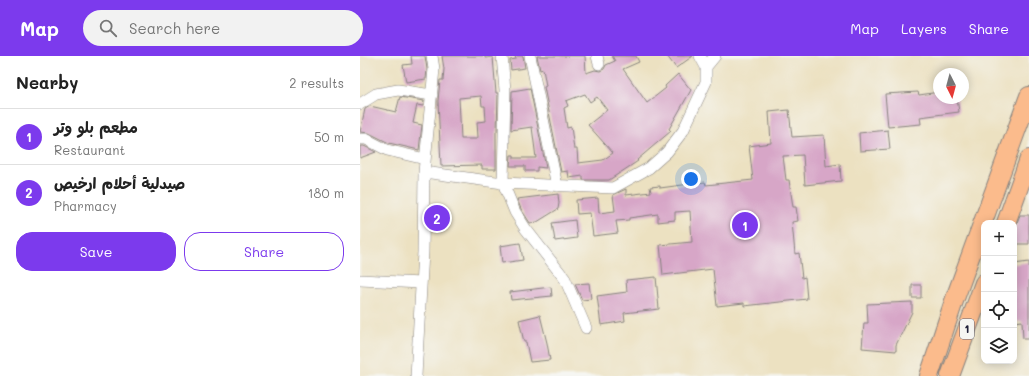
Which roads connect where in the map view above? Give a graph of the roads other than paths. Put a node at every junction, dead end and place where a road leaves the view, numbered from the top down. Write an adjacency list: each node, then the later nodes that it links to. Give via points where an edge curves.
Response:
1 (432, 56): 7 (street)
2 (502, 56): 15 (street, via 505,90)
3 (530, 56): 16 (street)
4 (700, 56): 6 (street)
5 (715, 56): 6 (street)
6 (706, 67): 16 (street, via 706,82 683,131 667,152 649,168 613,188)
7 (432, 95): 9 (street, via 398,90 376,94); 12 (street)
8 (1029, 96): 11 (main road, 1)
9 (360, 104)
10 (360, 139): 12 (street, via 366,139 387,150)
11 (1006, 158): 13 (main road); 23 (main road, 1)
12 (425, 159): 14 (street)
13 (1027, 164): 17 (main road)
14 (424, 172): 15 (street); 19 (street)
15 (503, 183): 16 (street); 21 (street, via 525,228 565,279)
16 (557, 186)
17 (1007, 220)
18 (360, 280): 19 (street)
19 (421, 283): 22 (street)
20 (981, 291): 24 (main road, 1)
21 (586, 328)
22 (416, 376)
23 (929, 376)
24 (950, 376)

